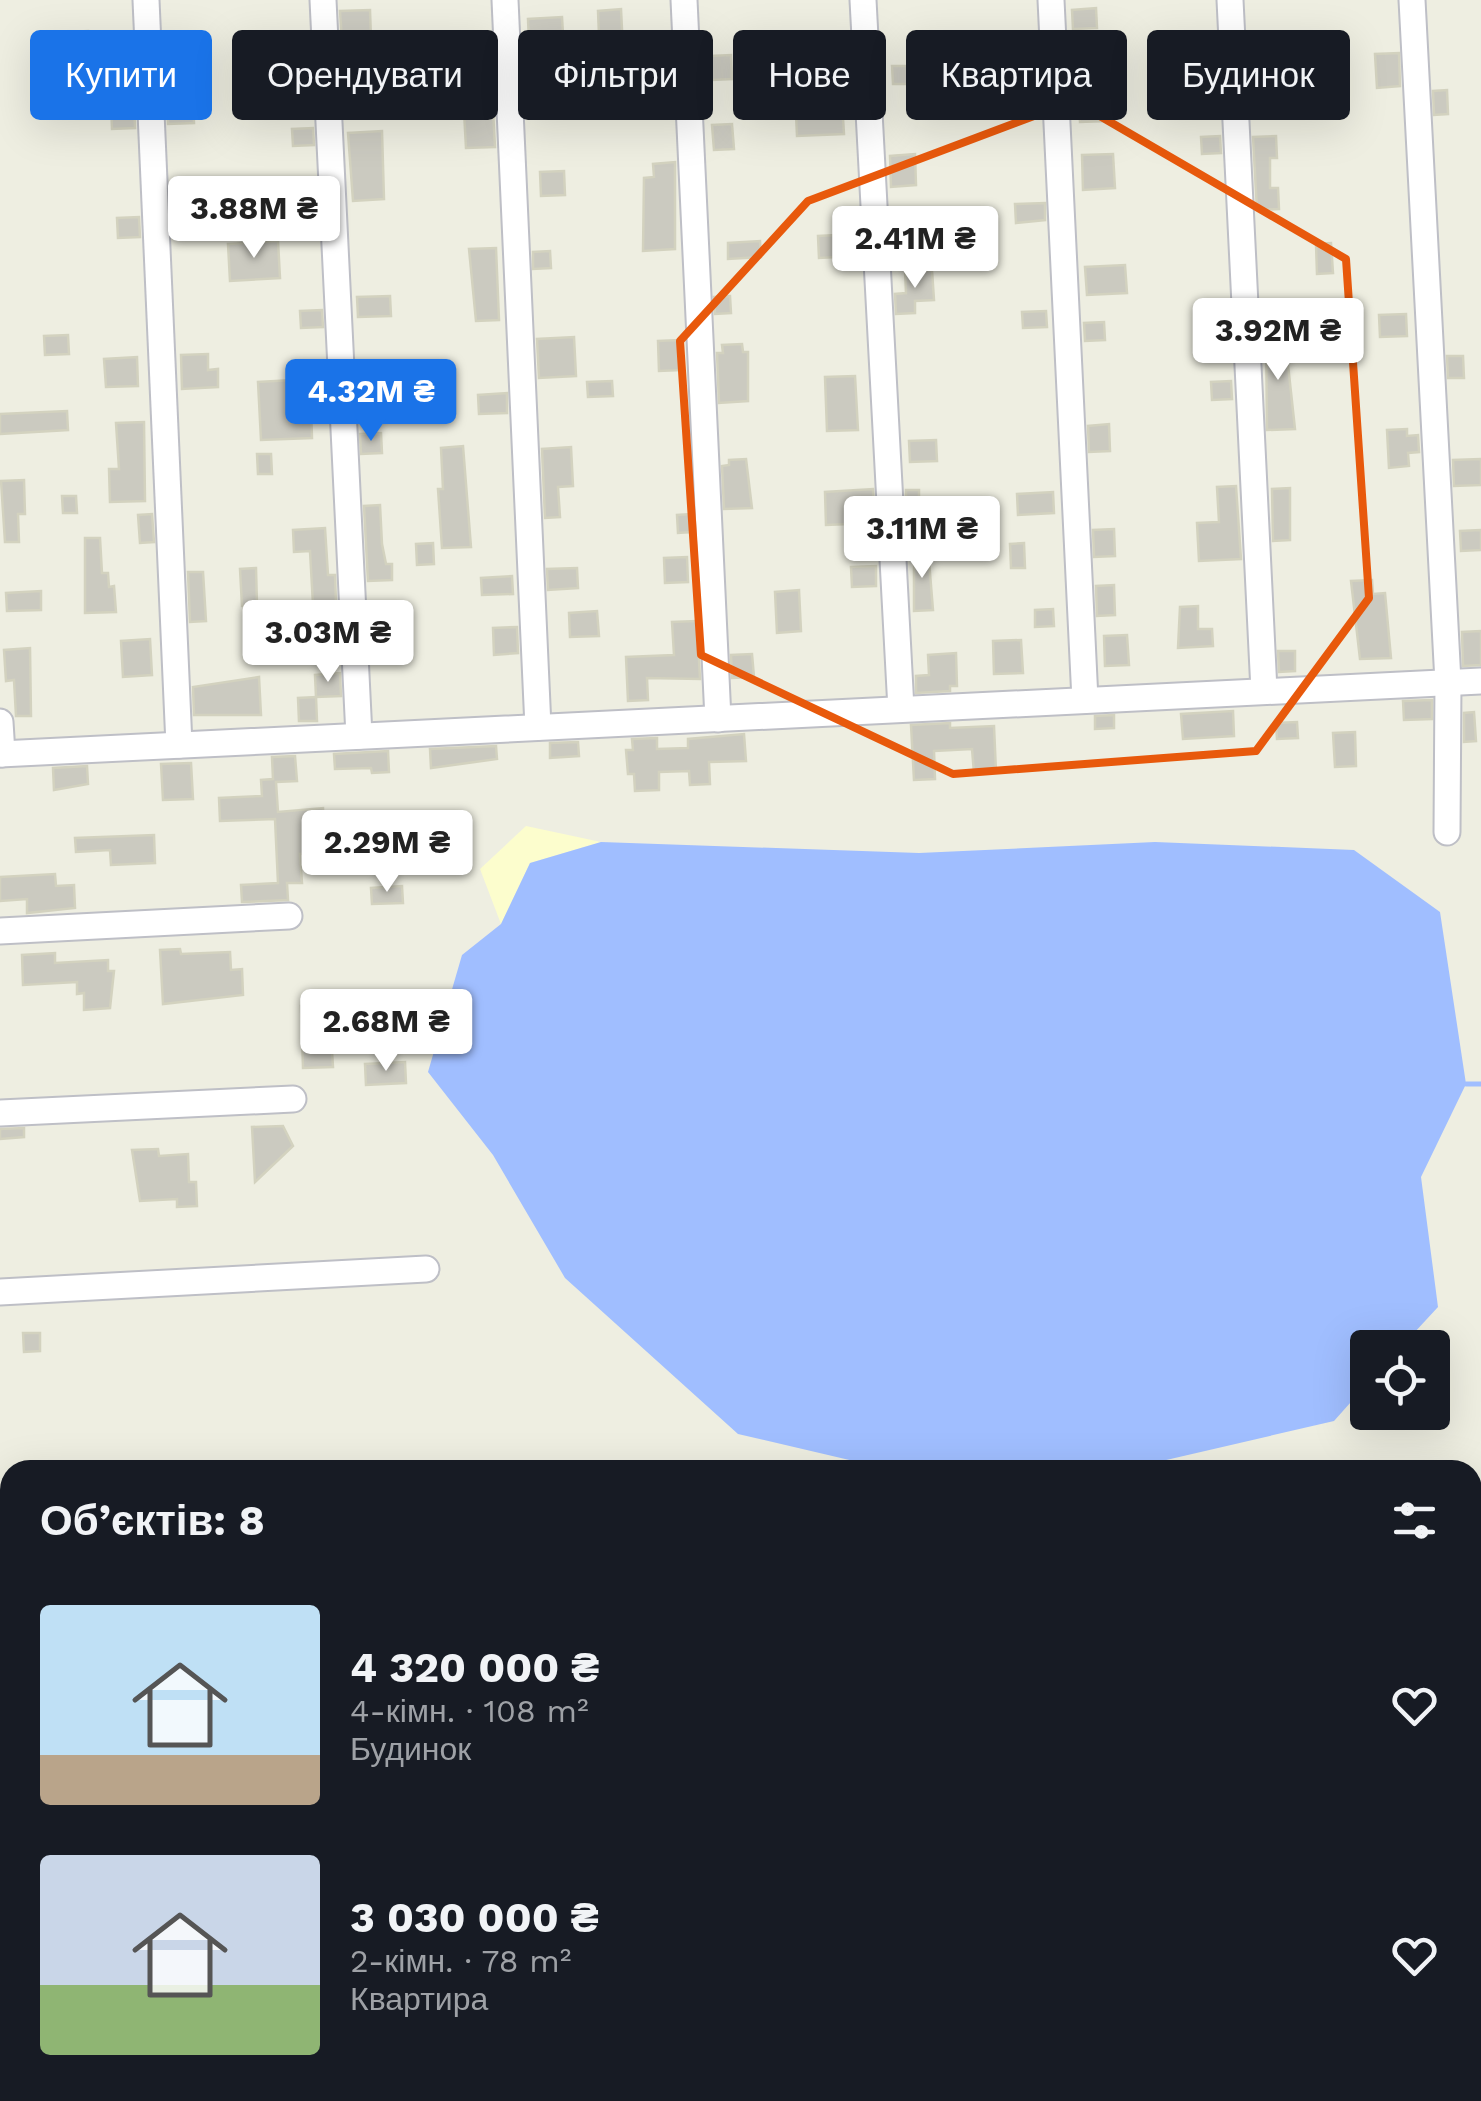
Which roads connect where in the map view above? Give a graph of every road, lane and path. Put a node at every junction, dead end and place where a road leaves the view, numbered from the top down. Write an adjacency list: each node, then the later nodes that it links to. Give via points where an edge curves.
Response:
1 (146, 0): 18 (street)
2 (323, 0): 17 (street)
3 (504, 0): 16 (street)
4 (684, 0): 14 (street)
5 (864, 0): 13 (street)
6 (1051, 0): 12 (street)
7 (1230, 0): 11 (street)
8 (1412, 0): 10 (street)
9 (1481, 681): 10 (street)
10 (1448, 682): 11 (street); 20 (street)
11 (1264, 692): 12 (street)
12 (1085, 700): 13 (street)
13 (902, 710): 14 (street)
14 (718, 718): 16 (street)
15 (0, 722): 19 (street)
16 (538, 728): 17 (street)
17 (359, 736): 18 (street)
18 (179, 745): 19 (street)
19 (1, 754)
20 (1446, 832)
21 (289, 916): 22 (street)
22 (0, 931)
23 (293, 1099): 24 (street)
24 (0, 1113)
25 (426, 1270): 26 (street)
26 (0, 1292)

